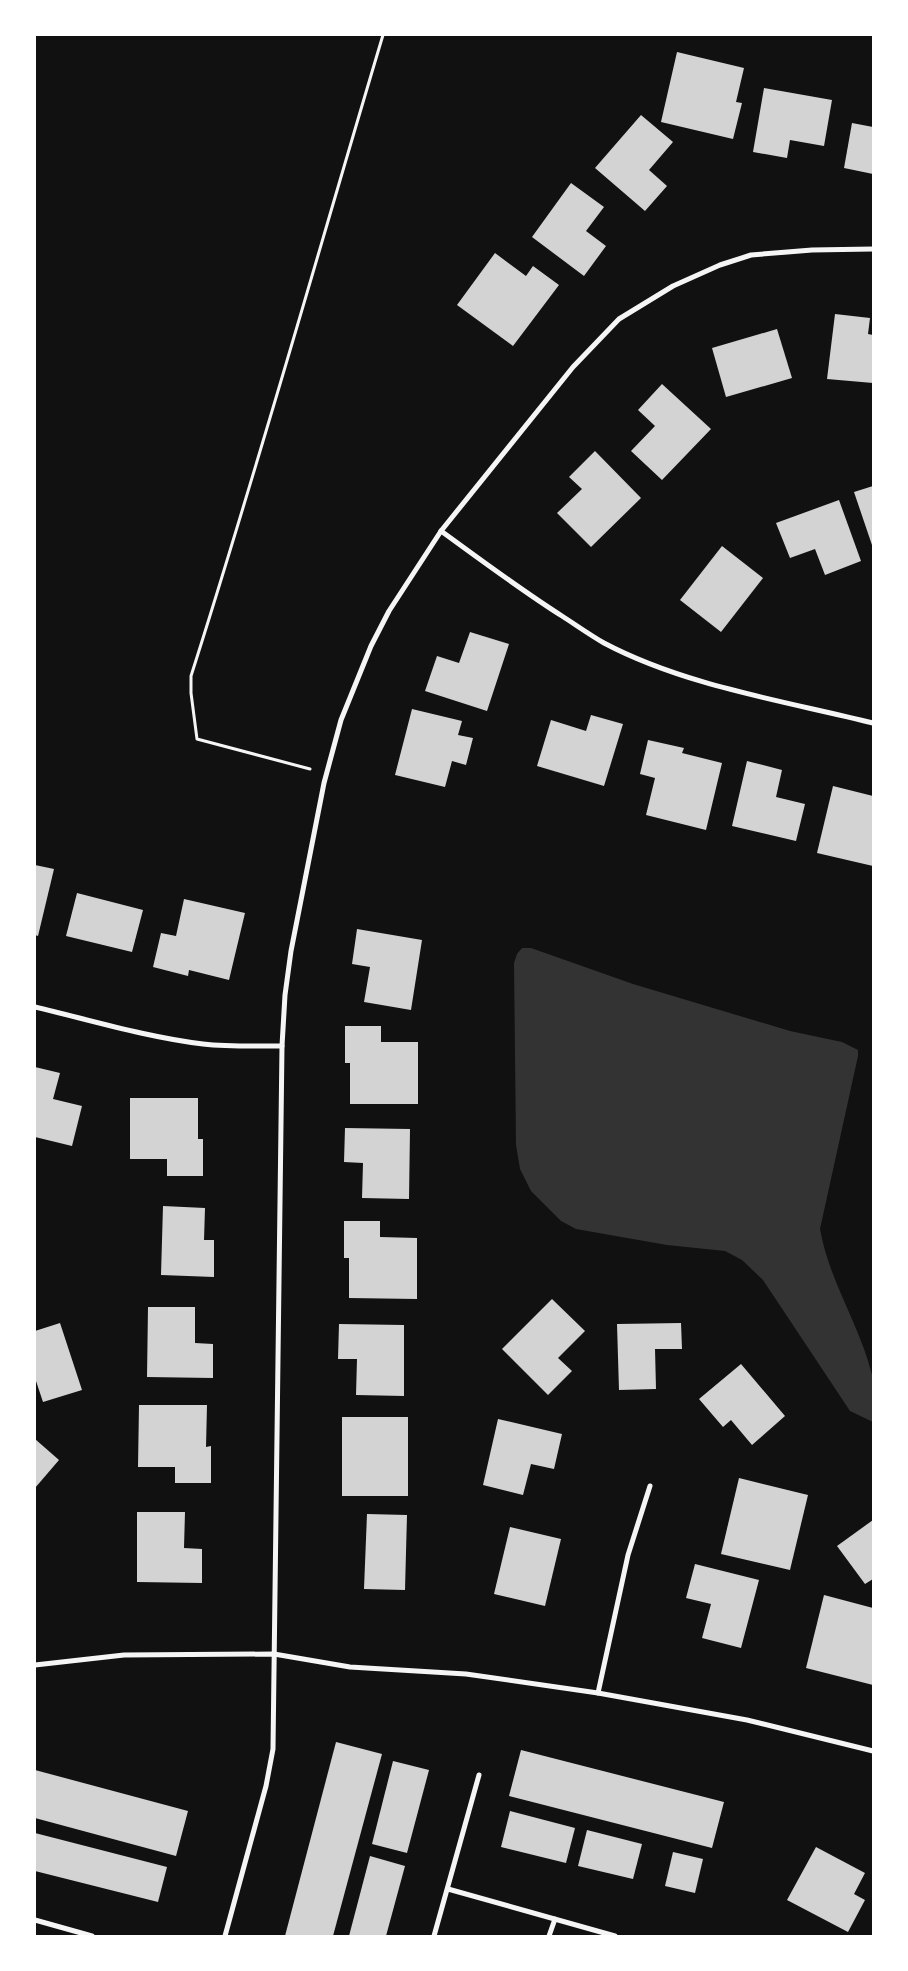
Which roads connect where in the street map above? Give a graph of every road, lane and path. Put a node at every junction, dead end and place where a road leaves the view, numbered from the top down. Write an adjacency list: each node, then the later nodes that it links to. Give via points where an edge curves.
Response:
1 (383, 35): 5 (path, via 192,676 197,740)
2 (873, 249): 3 (street, via 750,255 673,286 620,319 573,367)
3 (441, 531): 4 (street, via 565,618 604,643 640,659 708,683); 5 (street, via 389,610 371,646 342,720)
4 (873, 723)
5 (327, 773): 7 (street, via 292,951)
6 (35, 1007): 7 (street, via 173,1040 232,1046)
7 (282, 1046): 9 (street)
8 (650, 1486): 11 (street, via 628,1555)
9 (274, 1654): 10 (street, via 124,1655); 11 (street, via 350,1667 466,1674); 18 (street, via 273,1749)
10 (35, 1665)
11 (598, 1693): 12 (street, via 747,1720)
12 (873, 1751)
13 (479, 1775): 14 (street)
14 (448, 1889): 15 (street); 19 (street)
15 (554, 1919): 20 (street); 21 (street)
16 (35, 1920): 17 (street)
17 (92, 1936)
18 (225, 1936)
19 (434, 1936)
20 (550, 1936)
21 (615, 1936)

